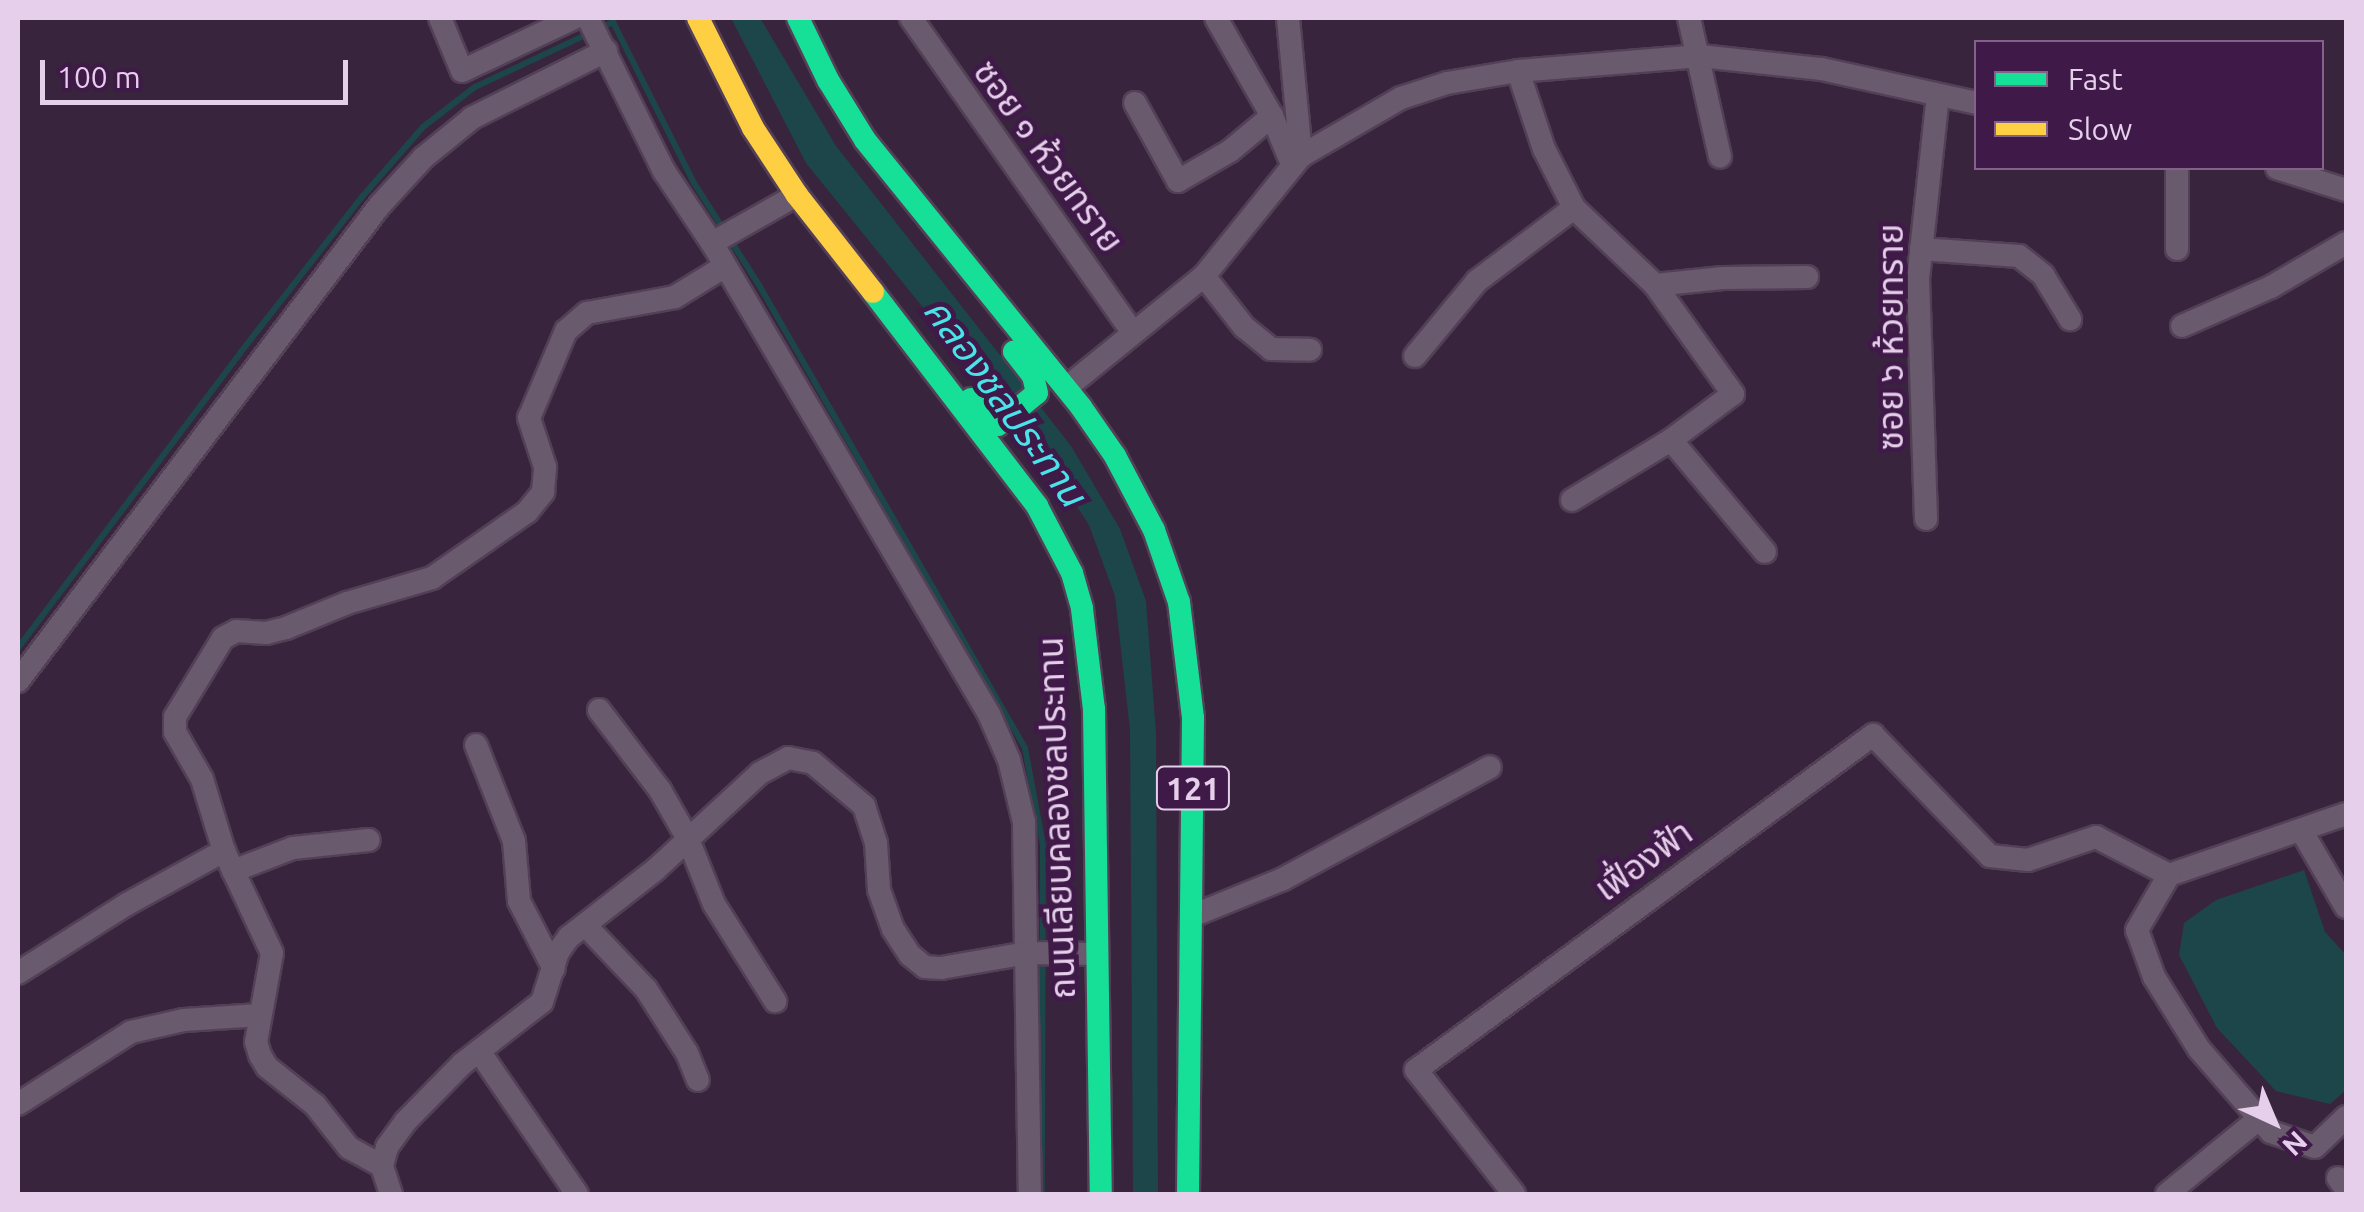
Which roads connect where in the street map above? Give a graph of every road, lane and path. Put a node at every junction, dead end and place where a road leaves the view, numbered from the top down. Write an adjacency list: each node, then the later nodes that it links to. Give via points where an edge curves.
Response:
1 (440, 18): 8 (street, via 462,72)
2 (698, 18): 21 (main road, ถนนเลียบคลองชลประทาน)
3 (798, 18): 37 (main road, 121, via 865,140 942,236)
4 (910, 18): 34 (street, ซอย ๑ ห้วยทราย)
5 (1216, 18): 15 (street)
6 (1288, 18): 17 (street)
7 (1689, 18): 10 (street)
8 (585, 20): 9 (street)
9 (606, 52): 23 (street, via 664,171); 44 (street, via 472,118 423,158 380,205)
10 (1700, 56): 11 (street); 12 (street, via 1822,69); 16 (street)
11 (1518, 71): 17 (street, via 1402,98); 22 (street, via 1544,149)
12 (1938, 96): 14 (street); 25 (street, ซอย ๖ ห้วยทราย)
13 (1135, 102): 15 (street, via 1178,181)
14 (1974, 104)
15 (1272, 116): 17 (street)
16 (1720, 157)
17 (1296, 160): 28 (street)
18 (2177, 170): 26 (street)
19 (2283, 170): 20 (street)
20 (2346, 190)
21 (796, 196): 23 (street); 30 (main road, ถนนเลียบคลองชลประทาน)
22 (1574, 208): 31 (street); 36 (street, via 1477,280)
23 (716, 240): 27 (street)
24 (2346, 244): 33 (street, via 2271,288)
25 (1921, 249): 32 (street, via 2018,256 2043,275); 41 (street, ซอย ๖ ห้วยทราย)
26 (2178, 249)
27 (724, 268): 52 (street, via 675,297 587,312 566,331 529,418 545,467 543,492 527,512 432,578 266,634 236,631 223,638 175,717 175,732 202,779); 57 (street, via 996,730 1024,822)
28 (1204, 276): 34 (street); 35 (street, via 1244,327 1271,349)
29 (1807, 277): 31 (street)
30 (868, 282): 38 (main road, via 989,422); 43 (main road, ถนนเลียบคลองชลประทาน, via 1028,492)
31 (1655, 286): 39 (street, via 1733,394)
32 (2070, 320)
33 (2182, 326)
34 (1133, 333): 37 (street)
35 (1310, 350)
36 (1415, 356)
37 (1051, 395): 38 (main road); 55 (main road, 121, via 1115,456 1154,530 1179,602 1193,718)
38 (1006, 430): 43 (main road, via 1068,532)
39 (1671, 440): 40 (street); 42 (street)
40 (1572, 500)
41 (1926, 519)
42 (1765, 552)
43 (1072, 572): 58 (main road, ถนนเลียบคลองชลประทาน, via 1094,709)
44 (18, 682)
45 (599, 710): 50 (street)
46 (476, 745): 59 (street, via 514,841 518,901)
47 (1490, 767): 55 (street, via 1282,878)
48 (2346, 814): 49 (street)
49 (2301, 830): 53 (street); 54 (street)
50 (688, 839): 56 (street); 57 (street, via 760,773 788,758 813,764 864,806 876,843 879,890 910,955 925,967 941,968); 61 (street, via 714,904)
51 (369, 840): 52 (street)
52 (228, 861): 60 (street, via 127,904); 62 (street, via 272,953)
53 (2169, 875): 67 (street, via 2137,930 2154,977 2199,1049); 73 (street, เฟื่องฟ้า, via 2096,837 2028,860 1990,856 1873,734 1416,1070)
54 (2346, 907)
55 (1192, 916): 72 (main road, 121)
56 (585, 925): 59 (street, via 558,952); 64 (street, via 646,989)
57 (1032, 953): 58 (street); 70 (street)
58 (1096, 954): 71 (main road, ถนนเลียบคลองชลประทาน)
59 (554, 969): 63 (street, via 542,1002)
60 (18, 972)
61 (775, 1000)
62 (260, 1015): 65 (street, via 131,1032); 68 (street, via 256,1042 267,1067 315,1105)
63 (479, 1051): 68 (street, via 404,1122 387,1147); 69 (street)
64 (698, 1080)
65 (18, 1104)
66 (2346, 1117): 67 (street, via 2315,1147 2271,1132)
67 (2260, 1118): 74 (street)
68 (386, 1186)
69 (577, 1194)
70 (1030, 1194)
71 (1101, 1194)
72 (1188, 1194)
73 (1514, 1194)
74 (2167, 1194)

